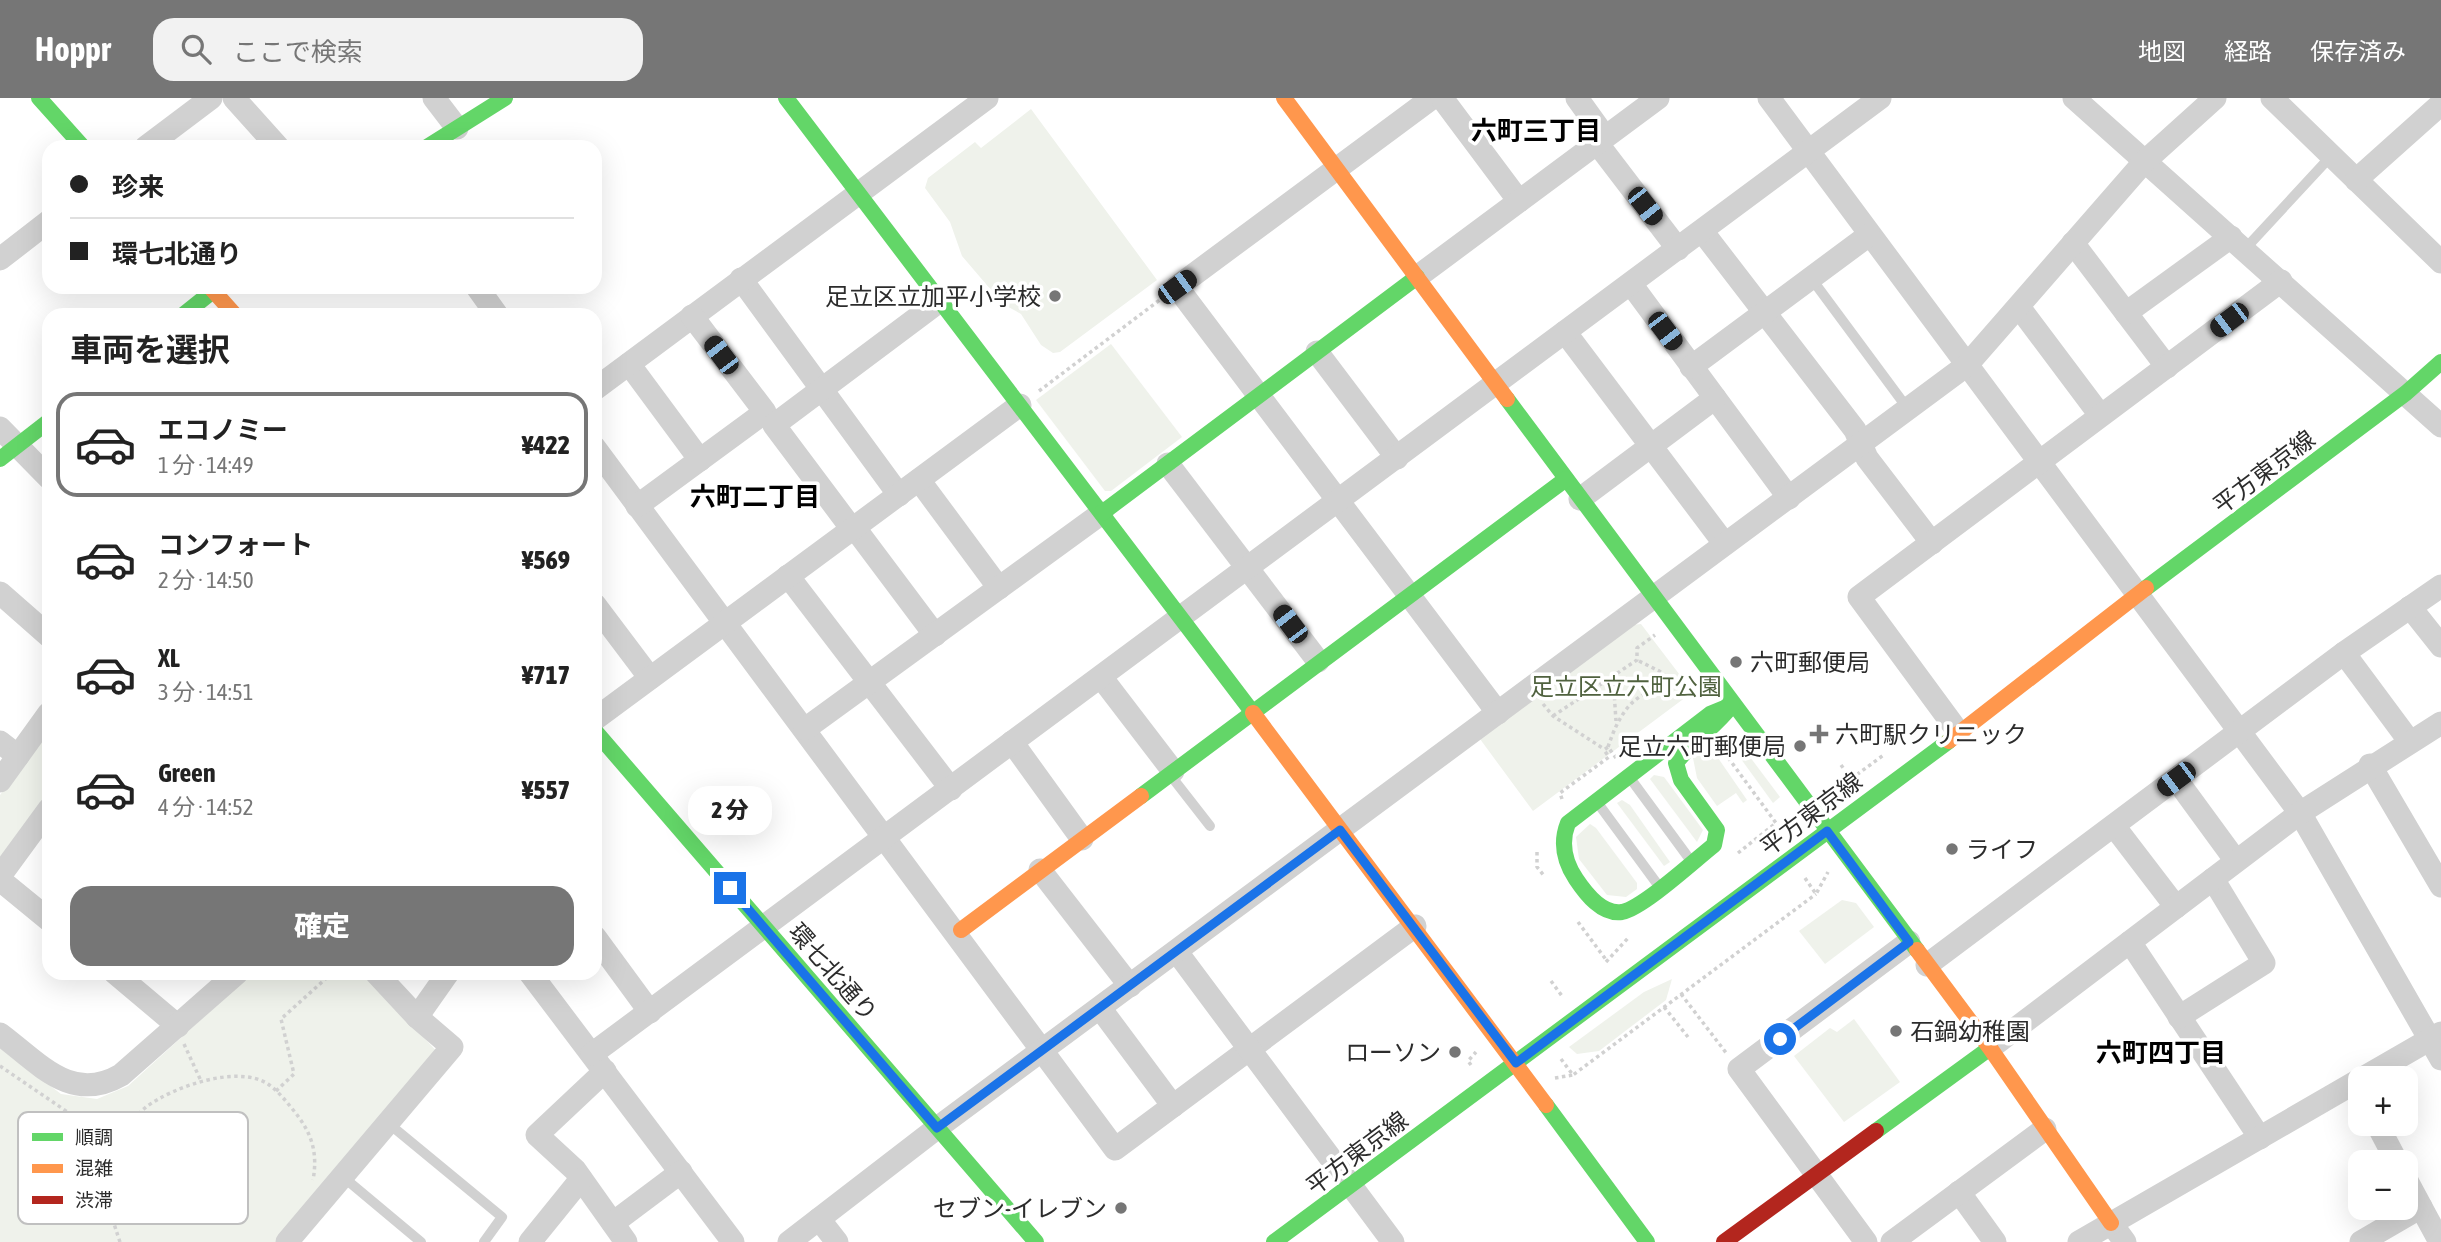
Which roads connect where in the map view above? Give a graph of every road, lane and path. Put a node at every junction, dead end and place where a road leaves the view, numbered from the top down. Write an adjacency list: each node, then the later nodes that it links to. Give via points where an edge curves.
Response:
1 (211, 98): 21 (street)
2 (234, 98): 22 (street)
3 (434, 98): 19 (street)
4 (505, 98): 19 (street)
5 (786, 98): 30 (street)
6 (987, 98): 30 (street)
7 (1284, 98): 28 (street)
8 (1432, 98): 28 (street)
9 (1442, 98): 31 (street)
10 (1577, 98): 24 (street)
11 (1658, 98): 24 (street)
12 (1769, 98): 25 (street)
13 (1880, 98): 25 (street)
14 (2074, 98): 27 (street)
15 (2215, 98): 27 (street)
16 (2272, 98): 26 (street)
17 (46, 100): 20 (street)
18 (2441, 104): 29 (street)
19 (457, 128): 23 (street)
20 (77, 140)
21 (155, 140)
22 (272, 140)
23 (438, 140)
24 (1601, 140): 31 (street); 37 (street)
25 (1807, 152): 33 (street); 34 (street)
26 (2332, 155): 29 (street); 36 (lane)
27 (2144, 162): 35 (street); 36 (street)
28 (1337, 169): 40 (street); 45 (street)
29 (2356, 180): 39 (street)
30 (859, 192): 42 (street); 48 (street)
31 (1519, 201): 40 (street)
32 (42, 226): 38 (street)
33 (1702, 230): 37 (street); 52 (street)
34 (1868, 235): 41 (street); 59 (street)
35 (2073, 243): 49 (street); 53 (street)
36 (2238, 243): 43 (street); 53 (street)
37 (1678, 249): 44 (street)
38 (0, 259)
39 (2441, 262)
40 (1417, 277): 56 (street); 63 (street)
41 (1811, 278): 52 (street); 69 (lane)
42 (741, 279): 54 (street); 64 (street)
43 (2281, 281): 61 (street); 65 (street)
44 (1630, 284): 55 (street); 60 (street)
45 (1177, 287): 66 (street); 68 (path)
46 (207, 294): 50 (street)
47 (219, 294): 51 (street)
48 (941, 300): 64 (street); 68 (street)
49 (2019, 307): 59 (street); 70 (street)
50 (191, 308)
51 (230, 308)
52 (1765, 312): 60 (street); 75 (street)
53 (2126, 313): 61 (street)
54 (692, 316): 58 (street); 71 (street)
55 (1565, 332): 63 (street); 76 (street)
56 (1317, 352): 66 (street); 79 (street)
57 (2441, 362): 65 (street, 平方東京線)
58 (629, 364): 62 (street); 80 (street)
59 (1967, 365): 69 (street); 81 (street)
60 (1691, 366): 67 (street)
61 (2167, 367): 70 (street)
62 (602, 384)
63 (1496, 384): 79 (street); 84 (street)
64 (821, 389): 71 (street); 86 (street)
65 (2406, 393): 73 (street); 101 (street, 平方東京線)
66 (1259, 396): 82 (street); 89 (street)
67 (1715, 398): 76 (street); 87 (street)
68 (1020, 405): 85 (street); 91 (street)
69 (1908, 409): 75 (street)
70 (2100, 415): 81 (street)
71 (769, 419): 80 (street); 92 (street)
72 (42, 426): 77 (street)
73 (2441, 426)
74 (0, 428): 77 (street)
75 (1861, 443): 87 (street); 94 (street, via 1867,458)
76 (1650, 446): 88 (street); 93 (street)
77 (9, 452): 83 (street)
78 (602, 457): 90 (street)
79 (1397, 457): 89 (street)
80 (700, 460): 90 (street)
81 (2038, 462): 94 (street); 101 (street)
82 (1168, 464): 91 (street); 95 (street)
83 (42, 473)
84 (1566, 479): 88 (street); 100 (street)
85 (919, 480): 86 (street); 98 (street)
86 (898, 495): 92 (street)
87 (1789, 498): 93 (street)
88 (1580, 499): 102 (street)
89 (1339, 500): 95 (street); 100 (street)
90 (638, 506): 106 (street)
91 (1102, 513): 98 (street); 105 (street)
92 (853, 528): 96 (street); 110 (street)
93 (1724, 543): 102 (street)
94 (1932, 543): 132 (street, via 1859,597)
95 (1247, 569): 105 (street); 115 (street)
96 (788, 576): 106 (street); 119 (street)
97 (2441, 586): 103 (street)
98 (999, 588): 110 (street)
99 (0, 593): 108 (street)
100 (1408, 594): 115 (street); 123 (street)
101 (2136, 594): 131 (street); 132 (street, 平方東京線)
102 (1654, 598): 120 (street); 121 (street)
103 (2410, 607): 112 (street); 113 (street)
104 (602, 615): 118 (street)
105 (1181, 618): 117 (street); 122 (street)
106 (724, 623): 118 (street); 129 (street)
107 (1651, 627): 109 (path)
108 (42, 630)
109 (1656, 634): 111 (path); 114 (path, via 1637,648)
110 (935, 635): 119 (street)
111 (1664, 644)
112 (2441, 646)
113 (2344, 653): 131 (street); 135 (street)
114 (1637, 660): 116 (path); 127 (path, via 1663,673 1667,682 1663,688 1647,690)
115 (1318, 661): 122 (street)
116 (1613, 676): 125 (path); 127 (path)
117 (1101, 677): 134 (street); 142 (street)
118 (650, 678): 124 (street)
119 (869, 683): 129 (street); 148 (street)
120 (1531, 688): 123 (street); 125 (path)
121 (1732, 705): 130 (street); 143 (street, via 1710,714); 159 (street)
122 (1252, 712): 142 (street); 157 (street)
123 (1498, 713): 157 (street)
124 (602, 714)
125 (1553, 716): 137 (path)
126 (42, 719): 138 (street)
127 (1616, 721): 137 (path)
128 (2441, 723): 135 (street)
129 (805, 729): 161 (street)
130 (1709, 731): 154 (path); 165 (street, via 1676,763 1681,780 1717,830 1714,845)
131 (2239, 732): 145 (street); 151 (street)
132 (1959, 733): 159 (street, 平方東京線)
133 (602, 739): 177 (street, 環七北通り)
134 (1012, 742): 148 (street); 162 (street)
135 (2410, 742): 141 (street)
136 (1896, 746): 144 (path)
137 (1606, 748): 139 (path); 150 (path, via 1609,757 1560,793)
138 (9, 749): 146 (street)
139 (1615, 755)
140 (1841, 765): 144 (path)
141 (2370, 765): 151 (street); 171 (street)
142 (1171, 772): 156 (lane); 162 (street)
143 (1628, 776): 149 (street); 165 (lane)
144 (1851, 779): 147 (path)
145 (2176, 779): 155 (street); 164 (street)
146 (0, 780)
147 (1840, 787)
148 (951, 789): 161 (street)
149 (1596, 800): 172 (lane); 172 (street, via 1563,830 1560,849 1566,863 1604,909 1628,910)
150 (1563, 801)
151 (2300, 813): 164 (street); 207 (street)
152 (1782, 817): 154 (path)
153 (42, 819): 169 (street)
154 (1776, 823): 158 (path)
155 (2113, 825): 174 (street); 184 (street)
156 (1210, 827)
157 (1340, 830): 176 (street); 183 (street)
158 (1769, 831): 160 (path); 163 (path)
159 (1827, 831): 180 (street); 206 (street, 平方東京線)
160 (1773, 837)
161 (886, 838): 177 (street); 179 (street)
162 (1082, 839): 167 (street)
163 (1736, 855)
164 (2236, 861): 170 (street)
165 (1693, 864): 172 (street)
166 (1830, 867): 173 (path)
167 (1040, 870): 179 (street); 193 (street)
168 (1802, 875): 173 (path)
169 (0, 878): 175 (street)
170 (2213, 879): 174 (street); 202 (street, via 2264,963)
171 (2441, 886)
172 (1661, 889)
173 (1816, 894): 195 (path)
174 (2176, 907): 181 (street)
175 (42, 914)
176 (1415, 926): 209 (street); 212 (street)
177 (764, 927): 200 (street); 223 (street, 環七北通り)
178 (1639, 930): 185 (path)
179 (959, 931): 210 (street)
180 (1909, 942): 184 (street); 215 (street)
181 (2130, 942): 202 (street); 208 (street)
182 (602, 947): 200 (street)
183 (1177, 952): 193 (street); 209 (street)
184 (1927, 965): 208 (street)
185 (1598, 968)
186 (123, 980): 203 (street)
187 (229, 980): 203 (street)
188 (324, 980): 218 (path, via 281,1019 294,1074)
189 (383, 980): 201 (street)
190 (442, 980): 201 (street)
191 (535, 980): 211 (street)
192 (1551, 981): 196 (path)
193 (1130, 986): 199 (street)
194 (1571, 989): 196 (path)
195 (1681, 995): 198 (path); 215 (path)
196 (1562, 996): 197 (path)
197 (1552, 1003)
198 (1664, 1007): 205 (path); 206 (path, via 1573,1075)
199 (1100, 1008): 210 (street); 219 (street)
200 (650, 1012): 211 (street)
201 (417, 1017): 222 (street, via 452,1047)
202 (2179, 1017): 225 (street)
203 (178, 1026): 204 (street, via 104,1085 79,1086 62,1080); 216 (path)
204 (0, 1034)
205 (1688, 1037)
206 (1546, 1039): 212 (street, 平方東京線)
207 (2437, 1044): 214 (street)
208 (1990, 1048): 224 (street); 227 (street)
209 (1248, 1050): 219 (street); 230 (street)
210 (1043, 1051): 219 (street, via 1115,1149); 223 (street)
211 (598, 1063): 226 (street); 229 (street, via 537,1135)
212 (1516, 1063): 230 (street, 平方東京線); 251 (street)
213 (0, 1066): 220 (path)
214 (2394, 1066)
215 (1739, 1069): 227 (street)
216 (201, 1081): 218 (path, via 212,1076 265,1082); 221 (path)
217 (2348, 1090): 225 (street)
218 (276, 1091): 231 (path, via 310,1136 317,1155)
219 (1173, 1106)
220 (68, 1112)
221 (141, 1112)
222 (388, 1123): 228 (street); 243 (lane, via 502,1217)
223 (937, 1128): 235 (street); 248 (street, 環七北通り)
224 (2045, 1129): 232 (street); 236 (street)
225 (2260, 1138): 236 (street)
226 (681, 1172): 238 (street); 245 (street)
227 (1817, 1174): 252 (street); 253 (street)
228 (342, 1176): 241 (street); 242 (lane)
229 (581, 1179): 238 (street); 244 (street)
230 (1351, 1186): 249 (street, 平方東京線); 250 (street)
231 (309, 1188)
232 (1959, 1192): 254 (street); 255 (street)
233 (2418, 1201): 234 (street)
234 (2421, 1207): 239 (street); 258 (street)
235 (819, 1219): 246 (street); 247 (street)
236 (2111, 1223): 256 (street); 257 (street)
237 (114, 1224): 240 (path)
238 (619, 1233)
239 (2367, 1241)
240 (120, 1242)
241 (287, 1242)
242 (421, 1242)
243 (484, 1242)
244 (530, 1242)
245 (733, 1242)
246 (789, 1242)
247 (837, 1242)
248 (1035, 1242)
249 (1274, 1242)
250 (1393, 1242)
251 (1647, 1242)
252 (1724, 1242)
253 (1866, 1242)
254 (1892, 1242)
255 (1995, 1242)
256 (2080, 1242)
257 (2125, 1242)
258 (2440, 1242)

